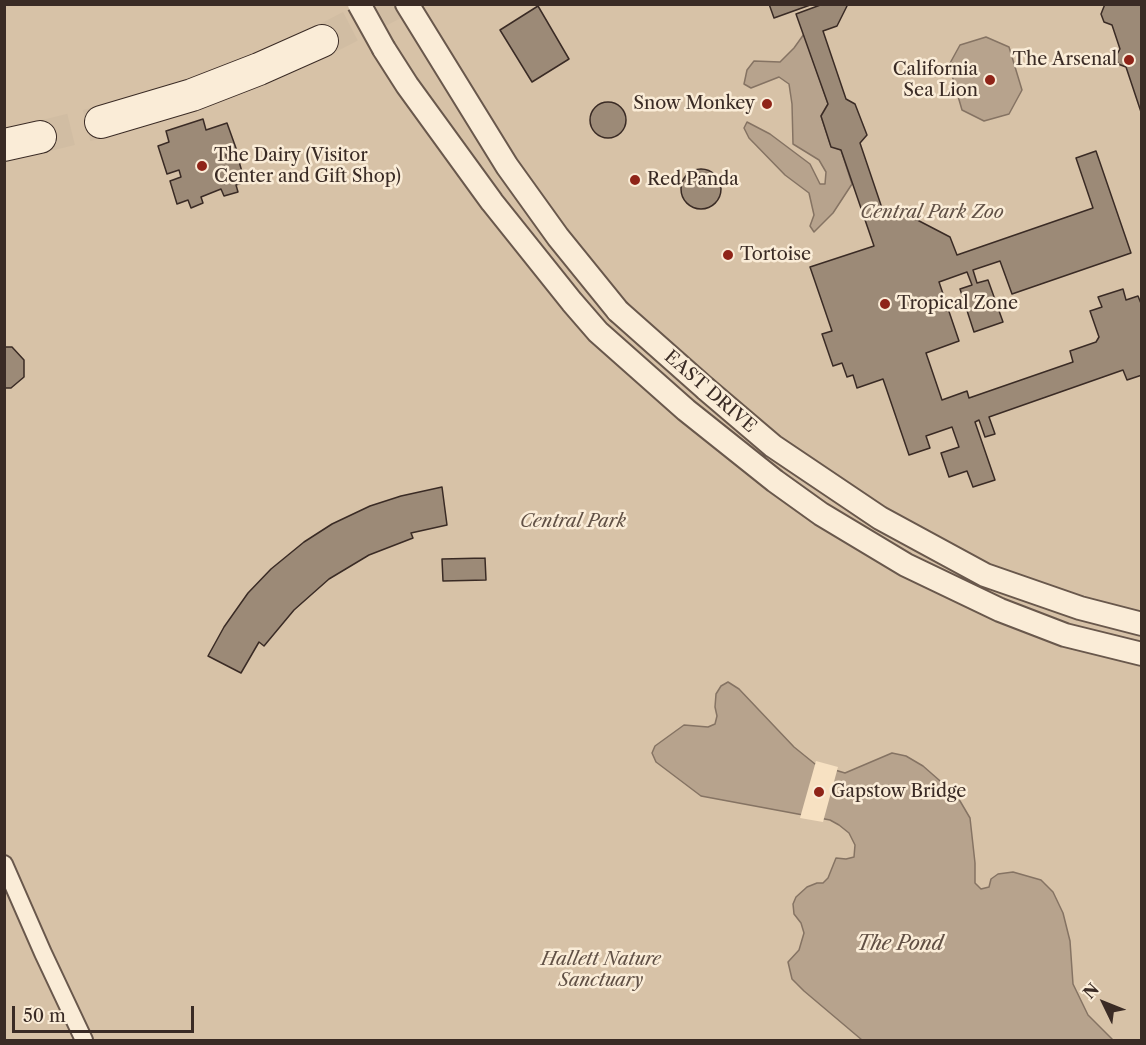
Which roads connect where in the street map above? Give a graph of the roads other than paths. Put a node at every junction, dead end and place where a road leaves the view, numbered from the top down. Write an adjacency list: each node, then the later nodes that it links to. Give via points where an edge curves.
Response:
1 (359, 4): 8 (street, bridge, via 407,85 492,202 572,302 598,332 686,410 821,514 906,565 1000,610 1065,635)
2 (407, 4): 7 (street, EAST DRIVE, bridge, via 507,165 618,311 772,446 880,518 985,575 1080,608)
3 (322, 41): 4 (main road, via 212,88)
4 (101, 122)
5 (40, 137): 6 (main road)
6 (4, 144)
7 (1142, 624)
8 (1142, 654)
9 (4, 864): 10 (street)
10 (84, 1041)

